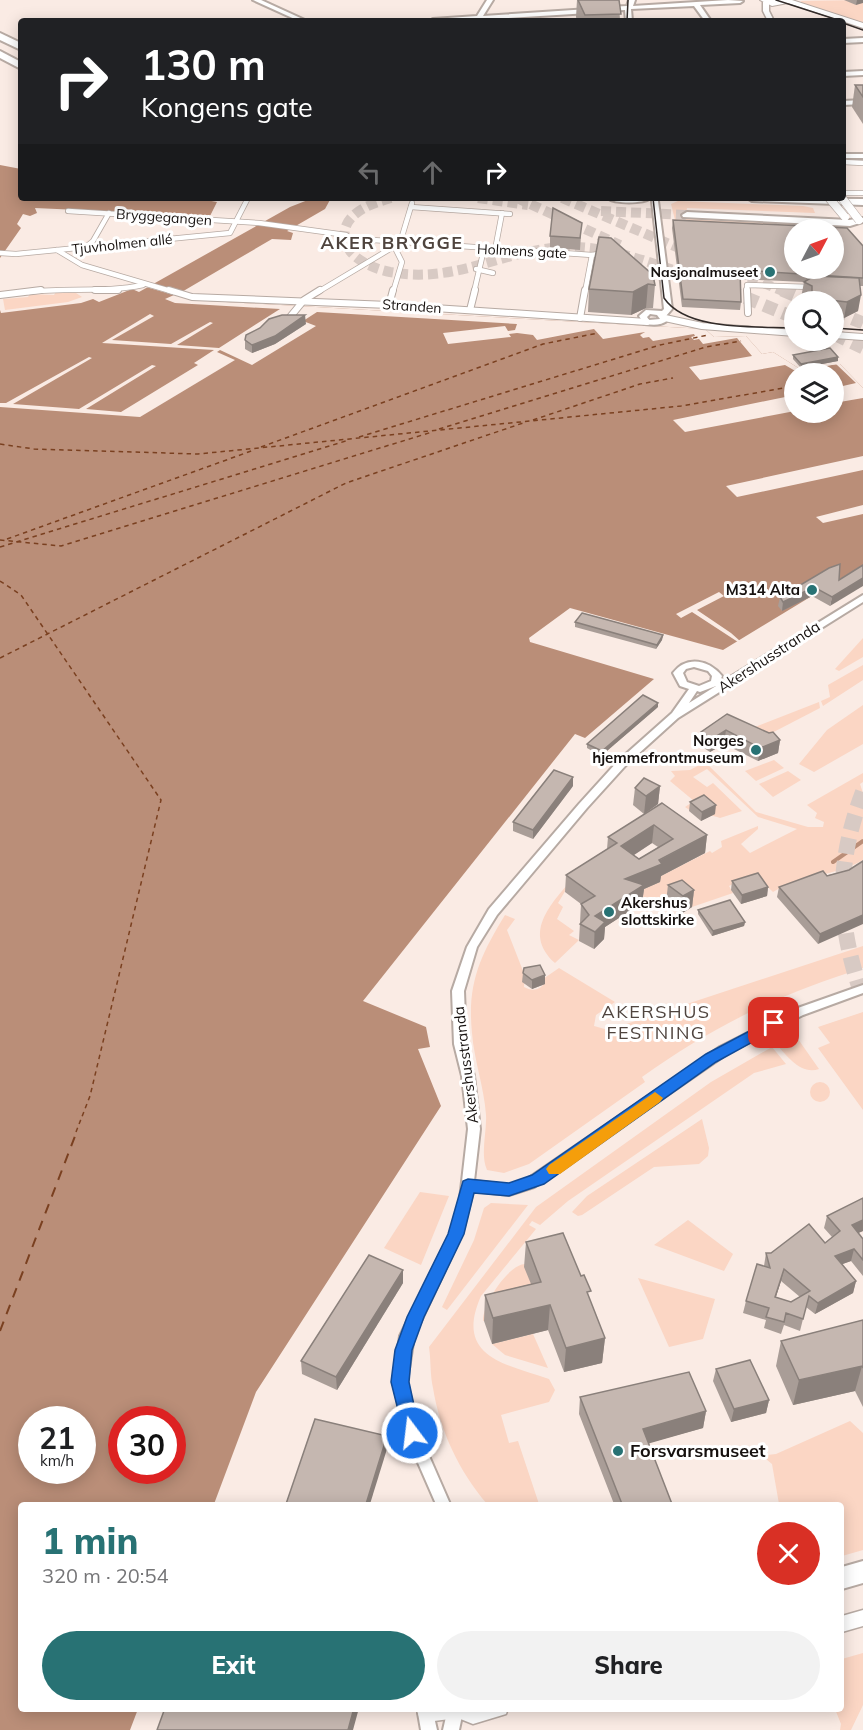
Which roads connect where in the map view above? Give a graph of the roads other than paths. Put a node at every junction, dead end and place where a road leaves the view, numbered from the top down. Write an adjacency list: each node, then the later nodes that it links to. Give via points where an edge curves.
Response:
1 (256, 0): 10 (street)
2 (490, 0): 11 (street)
3 (632, 0): 9 (street)
4 (785, 0): 8 (main road); 16 (main road)
5 (740, 1): 7 (street)
6 (764, 1): 8 (main road); 14 (street)
7 (696, 4): 9 (street); 13 (street)
8 (776, 5): 14 (street); 15 (main road)
9 (628, 8): 11 (street); 12 (street)
10 (297, 18)
11 (479, 18)
12 (629, 18)
13 (706, 18)
14 (770, 18)
15 (819, 18)
16 (839, 18)
17 (846, 20): 18 (main road)
18 (863, 26)
19 (846, 27): 20 (main road)
20 (863, 33)
21 (1, 40): 24 (highway); 25 (highway)
22 (863, 40): 23 (street)
23 (846, 41)
24 (18, 43)
25 (18, 53)
26 (0, 54): 27 (highway)
27 (18, 64)
28 (863, 73): 29 (street)
29 (846, 74)
30 (863, 102): 31 (street)
31 (846, 103)
32 (846, 156): 33 (street)
33 (863, 156)
34 (846, 162): 35 (street)
35 (863, 163)
36 (863, 193): 37 (street)
37 (846, 196): 43 (highway); 50 (street, bridge)
38 (247, 201): 49 (street)
39 (652, 201): 70 (street, via 668,309)
40 (808, 201): 42 (highway)
41 (832, 201): 50 (street, bridge)
42 (835, 201)
43 (863, 202)
44 (68, 211): 46 (street, Bryggegangen)
45 (687, 212): 50 (highway)
46 (109, 213): 49 (street, Bryggegangen); 53 (street)
47 (502, 213): 48 (street); 52 (street, via 412,205); 56 (street)
48 (510, 214)
49 (237, 221): 51 (street, Bryggegangen); 53 (street, Tjuvholmen allé, via 230,233)
50 (856, 224)
51 (291, 228): 52 (street, Holmens gate, via 346,235 354,242)
52 (400, 243): 54 (street, Holmens gate); 66 (street); 67 (street, via 395,248 402,262)
53 (86, 247): 55 (street, Tjuvholmen allé); 60 (street)
54 (484, 249): 56 (street, Holmens gate); 61 (street)
55 (57, 250): 58 (street, Tjuvholmen allé); 60 (street, Stranden)
56 (495, 250): 59 (street, Holmens gate)
57 (609, 252): 59 (street, Holmens gate)
58 (0, 253)
59 (592, 255): 72 (street)
60 (69, 257): 63 (street, Stranden, via 82,265)
61 (478, 269): 62 (street); 68 (street)
62 (493, 273)
63 (148, 285): 65 (street, via 115,291 53,289); 66 (street, Stranden, via 178,294)
64 (816, 288): 69 (street, via 747,285)
65 (0, 295)
66 (304, 300): 67 (street, Stranden); 71 (street)
67 (389, 305): 68 (street, Stranden)
68 (470, 310): 72 (street, Stranden)
69 (748, 314)
70 (664, 316): 73 (street, via 646,313); 74 (street, via 702,326)
71 (290, 317)
72 (580, 318): 73 (street, Stranden)
73 (646, 322)
74 (784, 332)
75 (844, 336): 76 (street)
76 (863, 337)
77 (863, 598): 79 (street, Akershusstranda)
78 (694, 688): 79 (street, Akershusstranda)
79 (675, 716): 81 (street, Akershusstranda, via 583,806 493,912 472,947 462,976 458,1009 474,1128)
80 (863, 989): 81 (street, via 799,1012 724,1050 530,1184 509,1190)
81 (468, 1185): 82 (street, Akershusstranda, via 456,1234 416,1317 401,1364 406,1411)
82 (430, 1475): 83 (street, Akershusstranda); 84 (street, Akershusstranda)
83 (442, 1502)
84 (450, 1502)
85 (863, 1572): 86 (highway)
86 (844, 1577)
87 (863, 1618): 88 (street)
88 (844, 1623)
89 (863, 1627): 90 (street)
90 (844, 1632)
91 (446, 1712): 95 (street)
92 (454, 1712): 96 (street)
93 (462, 1712): 94 (street)
94 (485, 1712)
95 (426, 1717)
96 (451, 1730)

